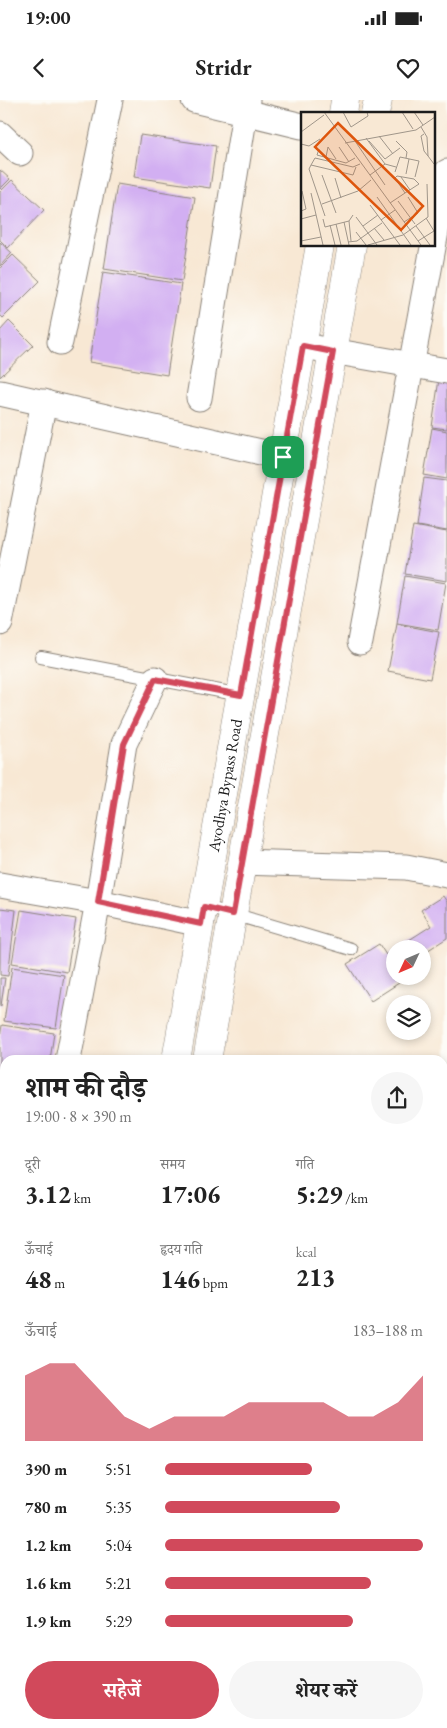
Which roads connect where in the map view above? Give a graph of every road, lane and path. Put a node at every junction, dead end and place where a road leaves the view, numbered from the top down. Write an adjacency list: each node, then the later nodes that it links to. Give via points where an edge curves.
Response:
1 (110, 100): 12 (street)
2 (194, 100): 3 (street)
3 (246, 106): 4 (street); 18 (street)
4 (301, 126)
5 (0, 134): 6 (street)
6 (20, 153)
7 (447, 172): 8 (street)
8 (434, 241)
9 (320, 246): 13 (main road, Ayodhya Bypass Road)
10 (352, 246): 14 (main road, Ayodhya Bypass Road)
11 (433, 246): 15 (street)
12 (60, 342)
13 (303, 346): 14 (street); 20 (main road, Ayodhya Bypass Road)
14 (333, 352): 15 (street); 27 (main road, Ayodhya Bypass Road)
15 (411, 364): 16 (street); 23 (street)
16 (447, 371)
17 (0, 393): 19 (street)
18 (199, 398)
19 (44, 402): 20 (street); 21 (street)
20 (283, 457): 26 (main road, Ayodhya Bypass Road)
21 (9, 525): 22 (street)
22 (0, 623)
23 (360, 642)
24 (41, 657): 25 (lane)
25 (155, 679): 26 (lane); 30 (street, via 124,744)
26 (241, 695): 32 (main road, Ayodhya Bypass Road)
27 (242, 862): 28 (street, via 406,867); 31 (main road, Ayodhya Bypass Road)
28 (447, 874)
29 (0, 885): 30 (street)
30 (98, 902): 32 (street); 34 (street)
31 (233, 914): 32 (lane); 33 (lane); 36 (main road, Ayodhya Bypass Road)
32 (202, 915): 35 (main road, Ayodhya Bypass Road)
33 (351, 949)
34 (69, 1055)
35 (177, 1055)
36 (208, 1055)

